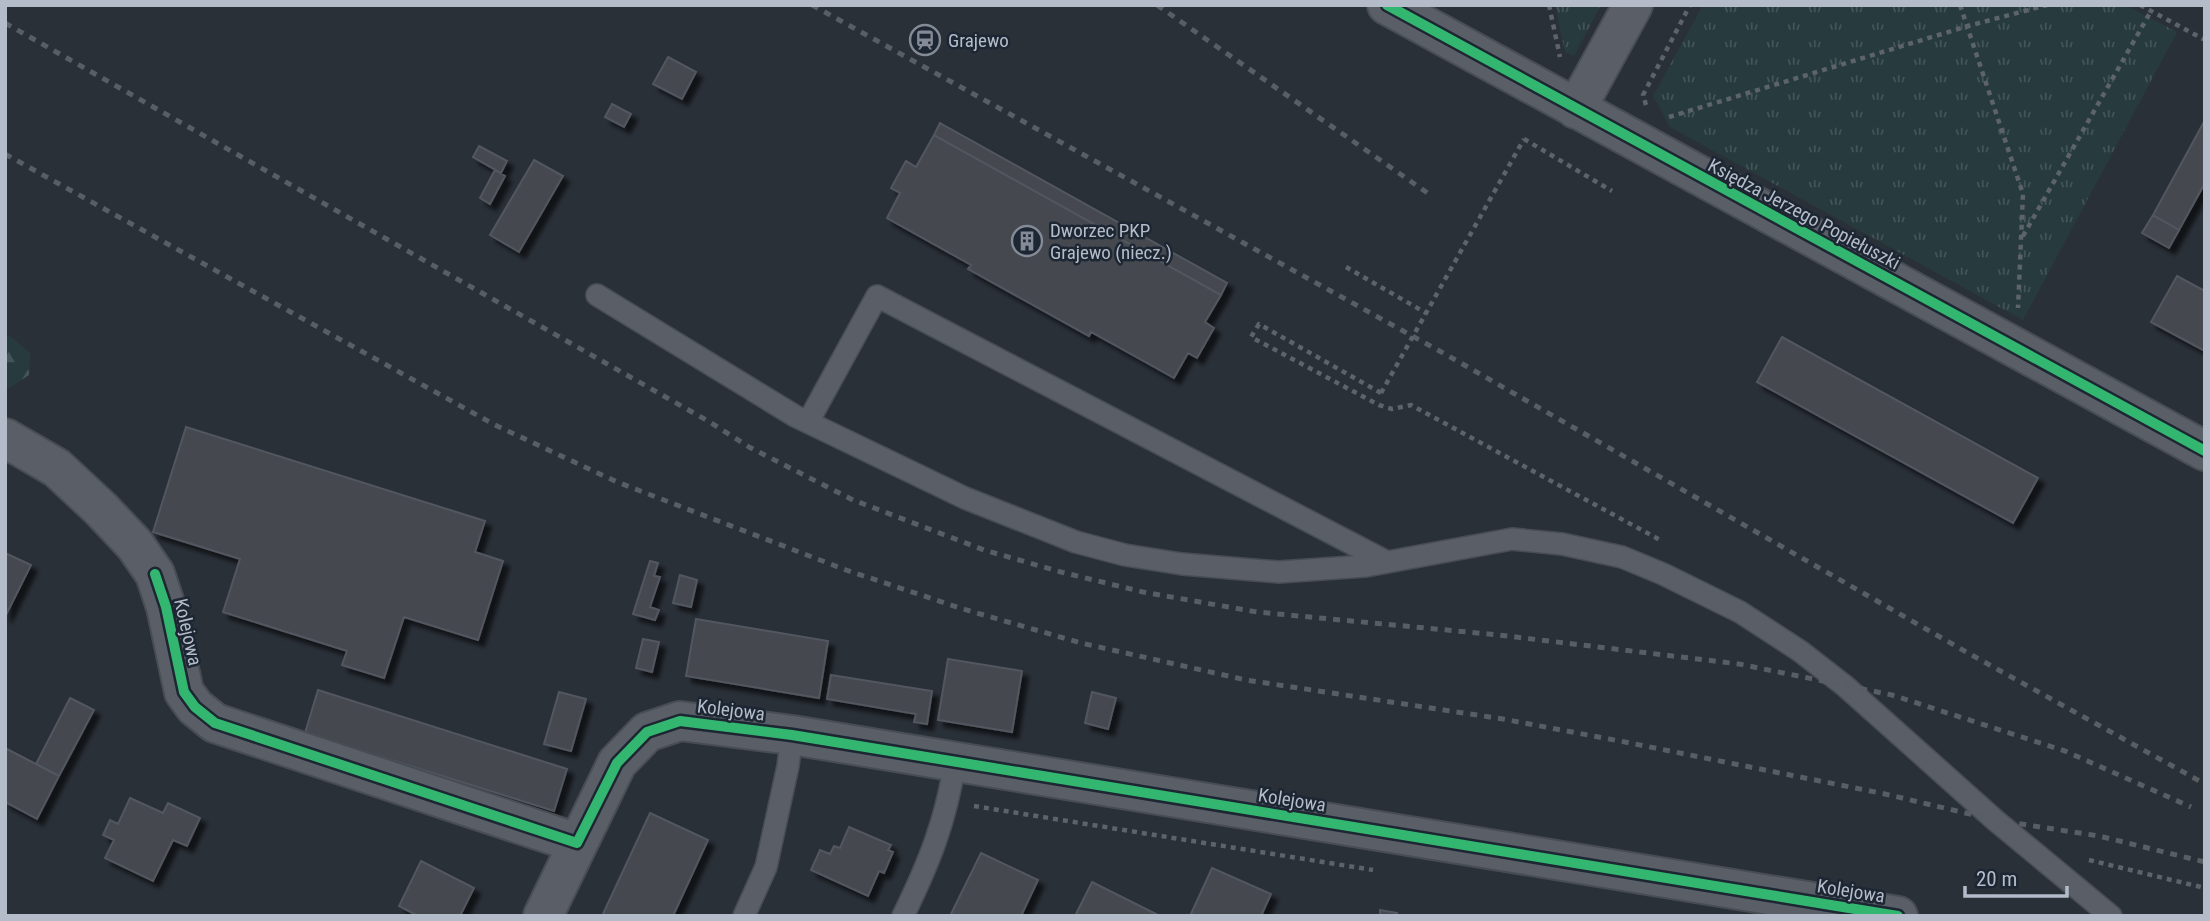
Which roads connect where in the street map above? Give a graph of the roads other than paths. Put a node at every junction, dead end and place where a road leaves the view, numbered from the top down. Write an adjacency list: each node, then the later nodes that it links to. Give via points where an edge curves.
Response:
1 (1387, 5): 3 (street, Księdza Jerzego Popiełuszki)
2 (1633, 5): 3 (street)
3 (1576, 108): 7 (street, Księdza Jerzego Popiełuszki)
4 (597, 295): 5 (lane)
5 (808, 422): 8 (lane, via 965,498 1076,542 1125,555 1279,572); 8 (lane, via 877,296)
6 (5, 438): 11 (street, Kolejowa, via 57,468 135,545 155,574 166,607 184,692 215,723)
7 (2205, 452)
8 (1387, 562): 17 (lane, via 1512,539 1610,555 1663,574 1740,612 1800,651)
9 (792, 735): 10 (street, Kolejowa); 11 (street, Kolejowa, via 680,721 647,732 617,763); 14 (lane, via 766,867)
10 (955, 762): 12 (street, Kolejowa); 15 (lane, via 948,802 927,867)
11 (577, 844): 13 (street)
12 (1838, 912): 16 (street, Kolejowa)
13 (543, 916)
14 (744, 916)
15 (903, 916)
16 (1898, 916)
17 (2111, 916)

